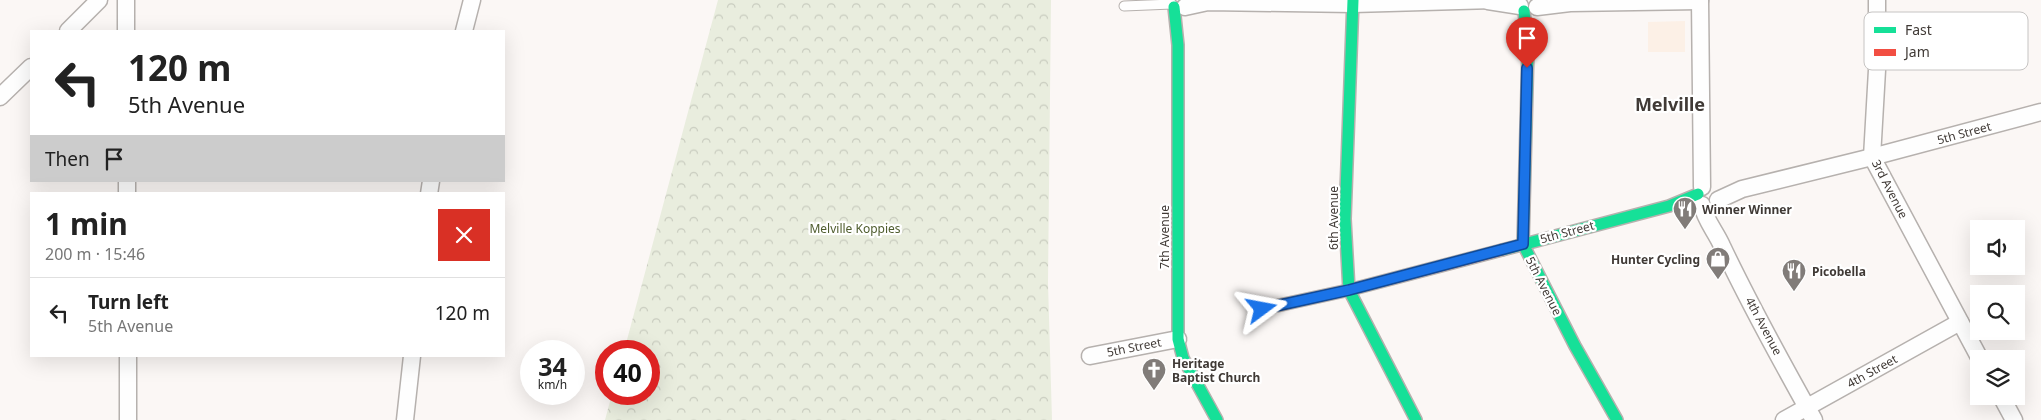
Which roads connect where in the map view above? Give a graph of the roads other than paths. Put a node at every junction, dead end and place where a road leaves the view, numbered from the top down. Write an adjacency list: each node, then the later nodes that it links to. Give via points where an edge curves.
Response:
1 (99, 0): 12 (street)
2 (126, 0): 13 (street)
3 (472, 0): 14 (street)
4 (1491, 0): 7 (street); 11 (street)
5 (1553, 0): 8 (street)
6 (1700, 0): 8 (street); 21 (street, 4th Avenue, via 1703,157)
7 (1353, 2): 9 (street); 24 (street, 6th Avenue, via 1345,218)
8 (1570, 3): 11 (street)
9 (1185, 4): 10 (lane); 27 (street, 7th Avenue, via 1178,45)
10 (1124, 6)
11 (1529, 6): 15 (street, 5th Avenue)
12 (69, 30)
13 (126, 30)
14 (464, 30)
15 (1528, 49): 23 (street, 5th Avenue)
16 (30, 68): 18 (street)
17 (1877, 70): 20 (street, 3rd Avenue)
18 (0, 97)
19 (2041, 112): 20 (street, 5th Street)
20 (1872, 157): 21 (street, 5th Street); 26 (street, 3rd Avenue)
21 (1707, 196): 22 (street, 5th Street); 33 (street, 4th Avenue, via 1707,219)
22 (1669, 206): 23 (street, 5th Street)
23 (1523, 244): 24 (street, 5th Street); 38 (street, 5th Avenue)
24 (1349, 290): 25 (street, 5th Street); 37 (street, 6th Avenue)
25 (1262, 309)
26 (1960, 322): 28 (street, 3rd Avenue); 33 (street, 4th Street)
27 (1178, 339): 29 (street, 5th Street); 36 (street, 7th Avenue, via 1183,358)
28 (1975, 350)
29 (1090, 356)
30 (128, 357): 34 (street)
31 (412, 357): 35 (street)
32 (2006, 405): 40 (street)
33 (1811, 414): 39 (street, 4th Street)
34 (128, 420)
35 (405, 420)
36 (1217, 420)
37 (1416, 420)
38 (1616, 420)
39 (1784, 420)
40 (2014, 420)

